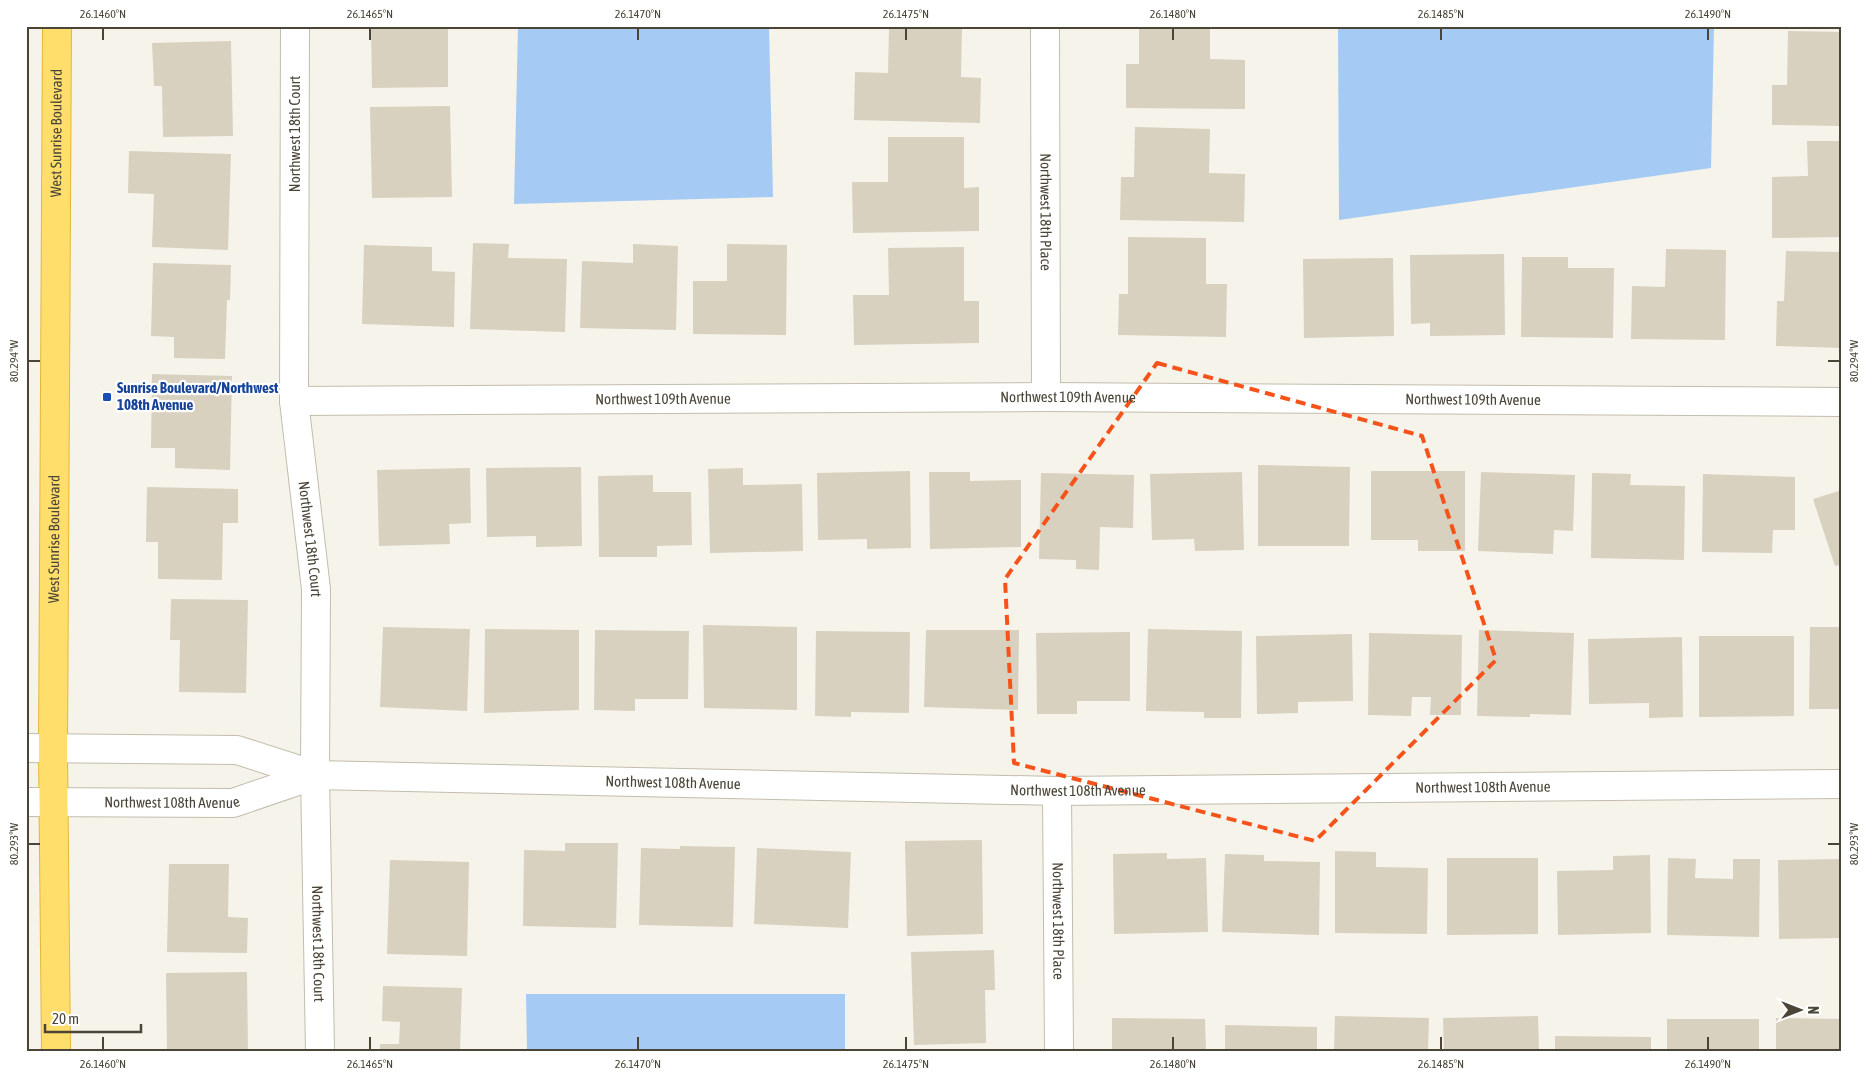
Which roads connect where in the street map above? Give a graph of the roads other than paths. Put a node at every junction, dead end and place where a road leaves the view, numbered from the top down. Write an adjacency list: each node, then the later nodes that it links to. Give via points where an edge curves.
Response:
1 (57, 26): 8 (highway, West Sunrise Boulevard)
2 (295, 26): 5 (street, Northwest 18th Court)
3 (1045, 26): 4 (street, Northwest 18th Place)
4 (1046, 397): 5 (street, Northwest 109th Avenue); 6 (street, Northwest 109th Avenue)
5 (294, 402): 9 (street, Northwest 18th Court, via 316,589)
6 (1842, 402)
7 (26, 748): 8 (street, Northwest 108th Avenue)
8 (54, 750): 9 (street, Northwest 108th Avenue, via 236,750); 12 (highway, West Sunrise Boulevard)
9 (315, 775): 11 (street, Northwest 108th Avenue); 12 (street, Northwest 108th Avenue, via 233,803); 15 (street, Northwest 18th Court)
10 (1842, 784): 11 (street, Northwest 108th Avenue)
11 (1056, 791): 16 (street, Northwest 18th Place)
12 (54, 801): 13 (street, Northwest 108th Avenue); 14 (highway, West Sunrise Boulevard)
13 (26, 802)
14 (56, 1051)
15 (320, 1051)
16 (1059, 1051)

